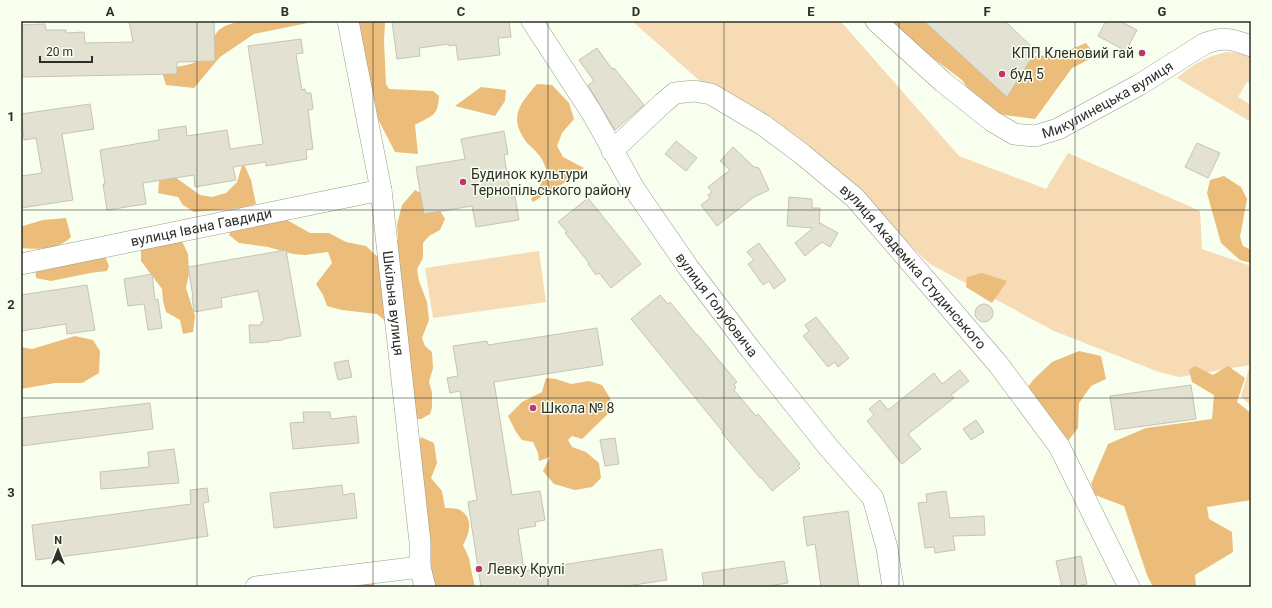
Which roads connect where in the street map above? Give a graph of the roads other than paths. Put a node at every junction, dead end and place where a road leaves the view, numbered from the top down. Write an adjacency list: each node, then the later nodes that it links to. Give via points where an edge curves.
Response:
1 (348, 21): 6 (street, Шкільна вулиця)
2 (532, 21): 5 (street, вулиця Голубовича, via 592,113)
3 (876, 21): 4 (street, Микулинецька вулиця, via 943,82 992,121 1014,134 1035,136 1058,129 1126,92 1204,44 1216,40 1230,40)
4 (1251, 46)
5 (612, 151): 11 (street, вулиця Голубовича, via 635,190 688,267 820,436 873,498 881,521); 12 (street, вулиця Академіка Студинського, via 675,93 694,91 711,94 763,125 855,198 998,364 1059,446)
6 (381, 190): 7 (street, вулиця Івана Гавдиди); 8 (street, Шкільна вулиця, via 419,534)
7 (21, 264)
8 (420, 567): 9 (street); 10 (street, Шкільна вулиця)
9 (256, 587)
10 (425, 587)
11 (893, 587)
12 (1129, 587)

